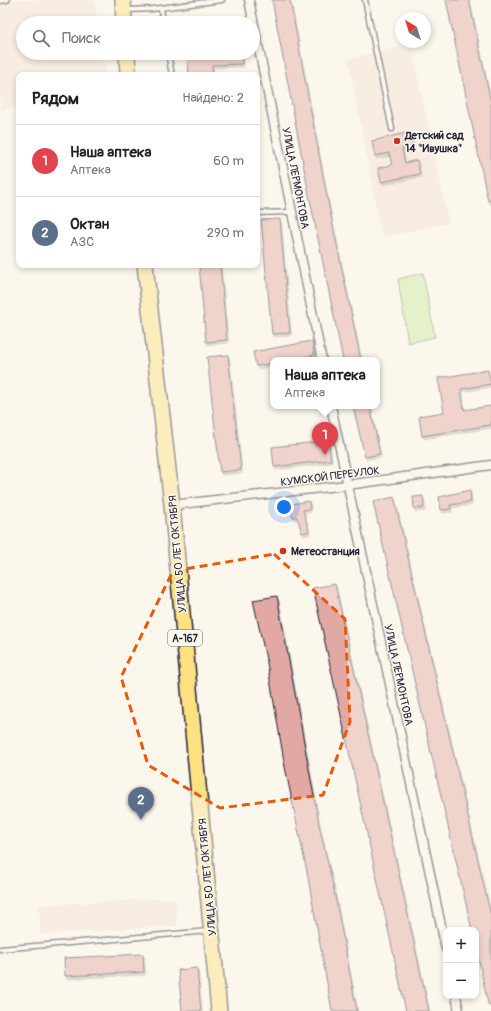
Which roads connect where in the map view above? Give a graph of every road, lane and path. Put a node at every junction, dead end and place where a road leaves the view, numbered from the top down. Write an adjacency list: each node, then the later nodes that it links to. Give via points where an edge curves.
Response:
1 (7, 0): 5 (lane)
2 (222, 0): 6 (lane)
3 (249, 0): 9 (street, УЛИЦА ЛЕРМОНТОВА)
4 (365, 0): 15 (lane)
5 (0, 1)
6 (161, 8): 7 (lane); 8 (lane)
7 (123, 11)
8 (162, 16)
9 (252, 16)
10 (260, 54): 16 (street, УЛИЦА ЛЕРМОНТОВА)
11 (127, 60): 13 (highway)
12 (169, 60): 14 (lane)
13 (128, 72)
14 (171, 72)
15 (392, 129)
16 (292, 212): 17 (lane); 19 (street, УЛИЦА ЛЕРМОНТОВА)
17 (260, 213)
18 (145, 268): 23 (highway, УЛИЦА 50 ЛЕТ ОКТЯБРЯ / А-167)
19 (321, 357)
20 (332, 409): 22 (street, УЛИЦА ЛЕРМОНТОВА)
21 (491, 465): 22 (street, КУМСКОЙ ПЕРЕУЛОК)
22 (347, 485): 23 (street, КУМСКОЙ ПЕРЕУЛОК); 25 (street, УЛИЦА ЛЕРМОНТОВА)
23 (172, 505): 24 (highway, УЛИЦА 50 ЛЕТ ОКТЯБРЯ / А-167)
24 (212, 931): 26 (lane); 28 (highway, УЛИЦА 50 ЛЕТ ОКТЯБРЯ / А-167)
25 (443, 935)
26 (0, 949)
27 (457, 999): 29 (street)
28 (219, 1011)
29 (459, 1011)

